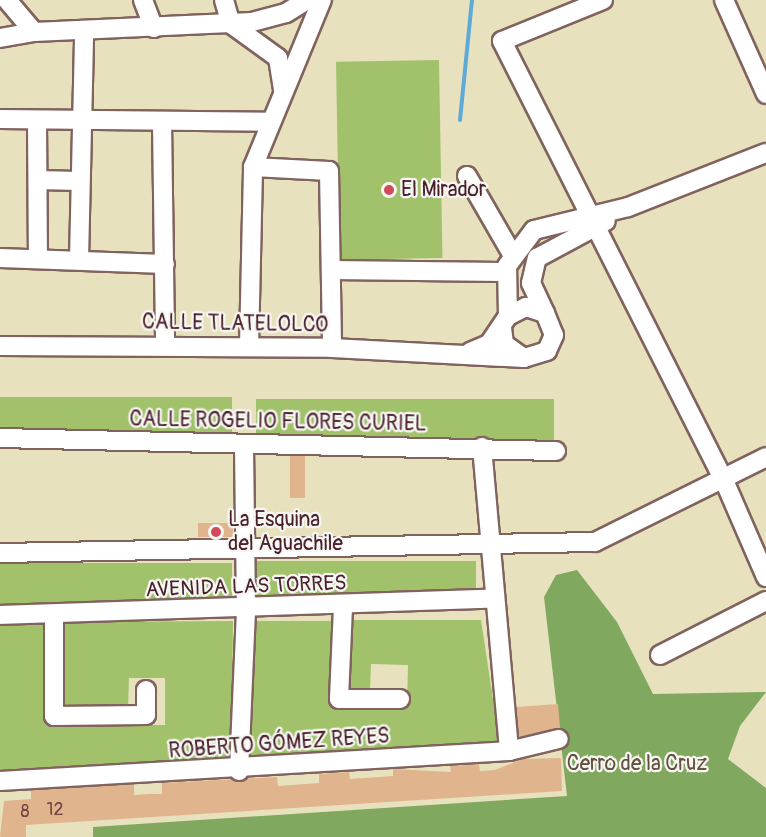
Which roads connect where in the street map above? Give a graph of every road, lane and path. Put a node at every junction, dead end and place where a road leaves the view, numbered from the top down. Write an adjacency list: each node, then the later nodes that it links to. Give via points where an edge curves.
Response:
1 (7, 0): 11 (street)
2 (142, 0): 9 (street)
3 (224, 0): 8 (street)
4 (307, 0): 8 (street, via 277,16)
5 (322, 0): 14 (street)
6 (603, 0): 25 (street, via 502,41)
7 (724, 0): 13 (street)
8 (231, 24): 9 (street); 14 (street, via 278,58)
9 (154, 28): 10 (street)
10 (84, 30): 11 (street); 17 (street)
11 (34, 32): 12 (street)
12 (0, 38)
13 (766, 94)
14 (282, 100): 19 (street)
15 (0, 119): 16 (street)
16 (37, 122): 17 (street); 23 (street)
17 (79, 122): 18 (street); 24 (street)
18 (162, 122): 19 (street); 30 (street)
19 (270, 122): 21 (street)
20 (766, 153): 25 (street)
21 (253, 167): 31 (street, via 328,171); 36 (street)
22 (467, 176): 29 (street)
23 (38, 180): 24 (street); 27 (street)
24 (79, 181): 28 (street)
25 (591, 221): 29 (street, via 534,230); 32 (street, via 537,258 531,283); 45 (street)
26 (0, 258): 27 (street)
27 (38, 258): 28 (street)
28 (80, 260): 30 (street, via 90,265)
29 (509, 263): 31 (street); 33 (street)
30 (165, 264): 35 (street)
31 (331, 270): 37 (street)
32 (545, 313): 33 (street, via 526,307); 39 (street, via 554,327 552,344 540,356)
33 (505, 322): 38 (street, via 483,348); 39 (street, via 504,344)
34 (0, 346): 35 (street, CALLE TLATELOLCO)
35 (165, 346): 36 (street, CALLE TLATELOLCO)
36 (249, 346): 37 (street, CALLE TLATELOLCO)
37 (332, 348): 38 (street, CALLE TLATELOLCO)
38 (470, 352): 39 (street, CALLE TLATELOLCO)
39 (524, 358)
40 (0, 438): 41 (street, CALLE ROGELIO FLORES CURIEL)
41 (244, 447): 42 (street, CALLE ROGELIO FLORES CURIEL); 47 (street)
42 (482, 447): 43 (street, CALLE ROGELIO FLORES CURIEL); 46 (street)
43 (556, 451)
44 (766, 457): 45 (street, AVENIDA LAS TORRES)
45 (723, 478): 46 (street, AVENIDA LAS TORRES, via 595,542 534,540); 49 (street)
46 (488, 544): 47 (street, AVENIDA LAS TORRES); 50 (street)
47 (246, 552): 48 (street, AVENIDA LAS TORRES); 53 (street)
48 (0, 553)
49 (766, 577)
50 (493, 599): 52 (street, AVENIDA LAS TORRES); 60 (street)
51 (766, 601): 56 (street)
52 (343, 607): 53 (street, AVENIDA LAS TORRES); 58 (street, via 339,699)
53 (246, 610): 55 (street, AVENIDA LAS TORRES); 61 (street)
54 (0, 615): 55 (street, AVENIDA LAS TORRES)
55 (54, 615): 57 (street, via 54,716 146,715)
56 (660, 655)
57 (146, 690)
58 (400, 699)
59 (559, 739): 60 (street, ROBERTO GÓMEZ REYES)
60 (509, 751): 61 (street, ROBERTO GÓMEZ REYES)
61 (239, 771): 62 (street, ROBERTO GÓMEZ REYES)
62 (0, 782)

